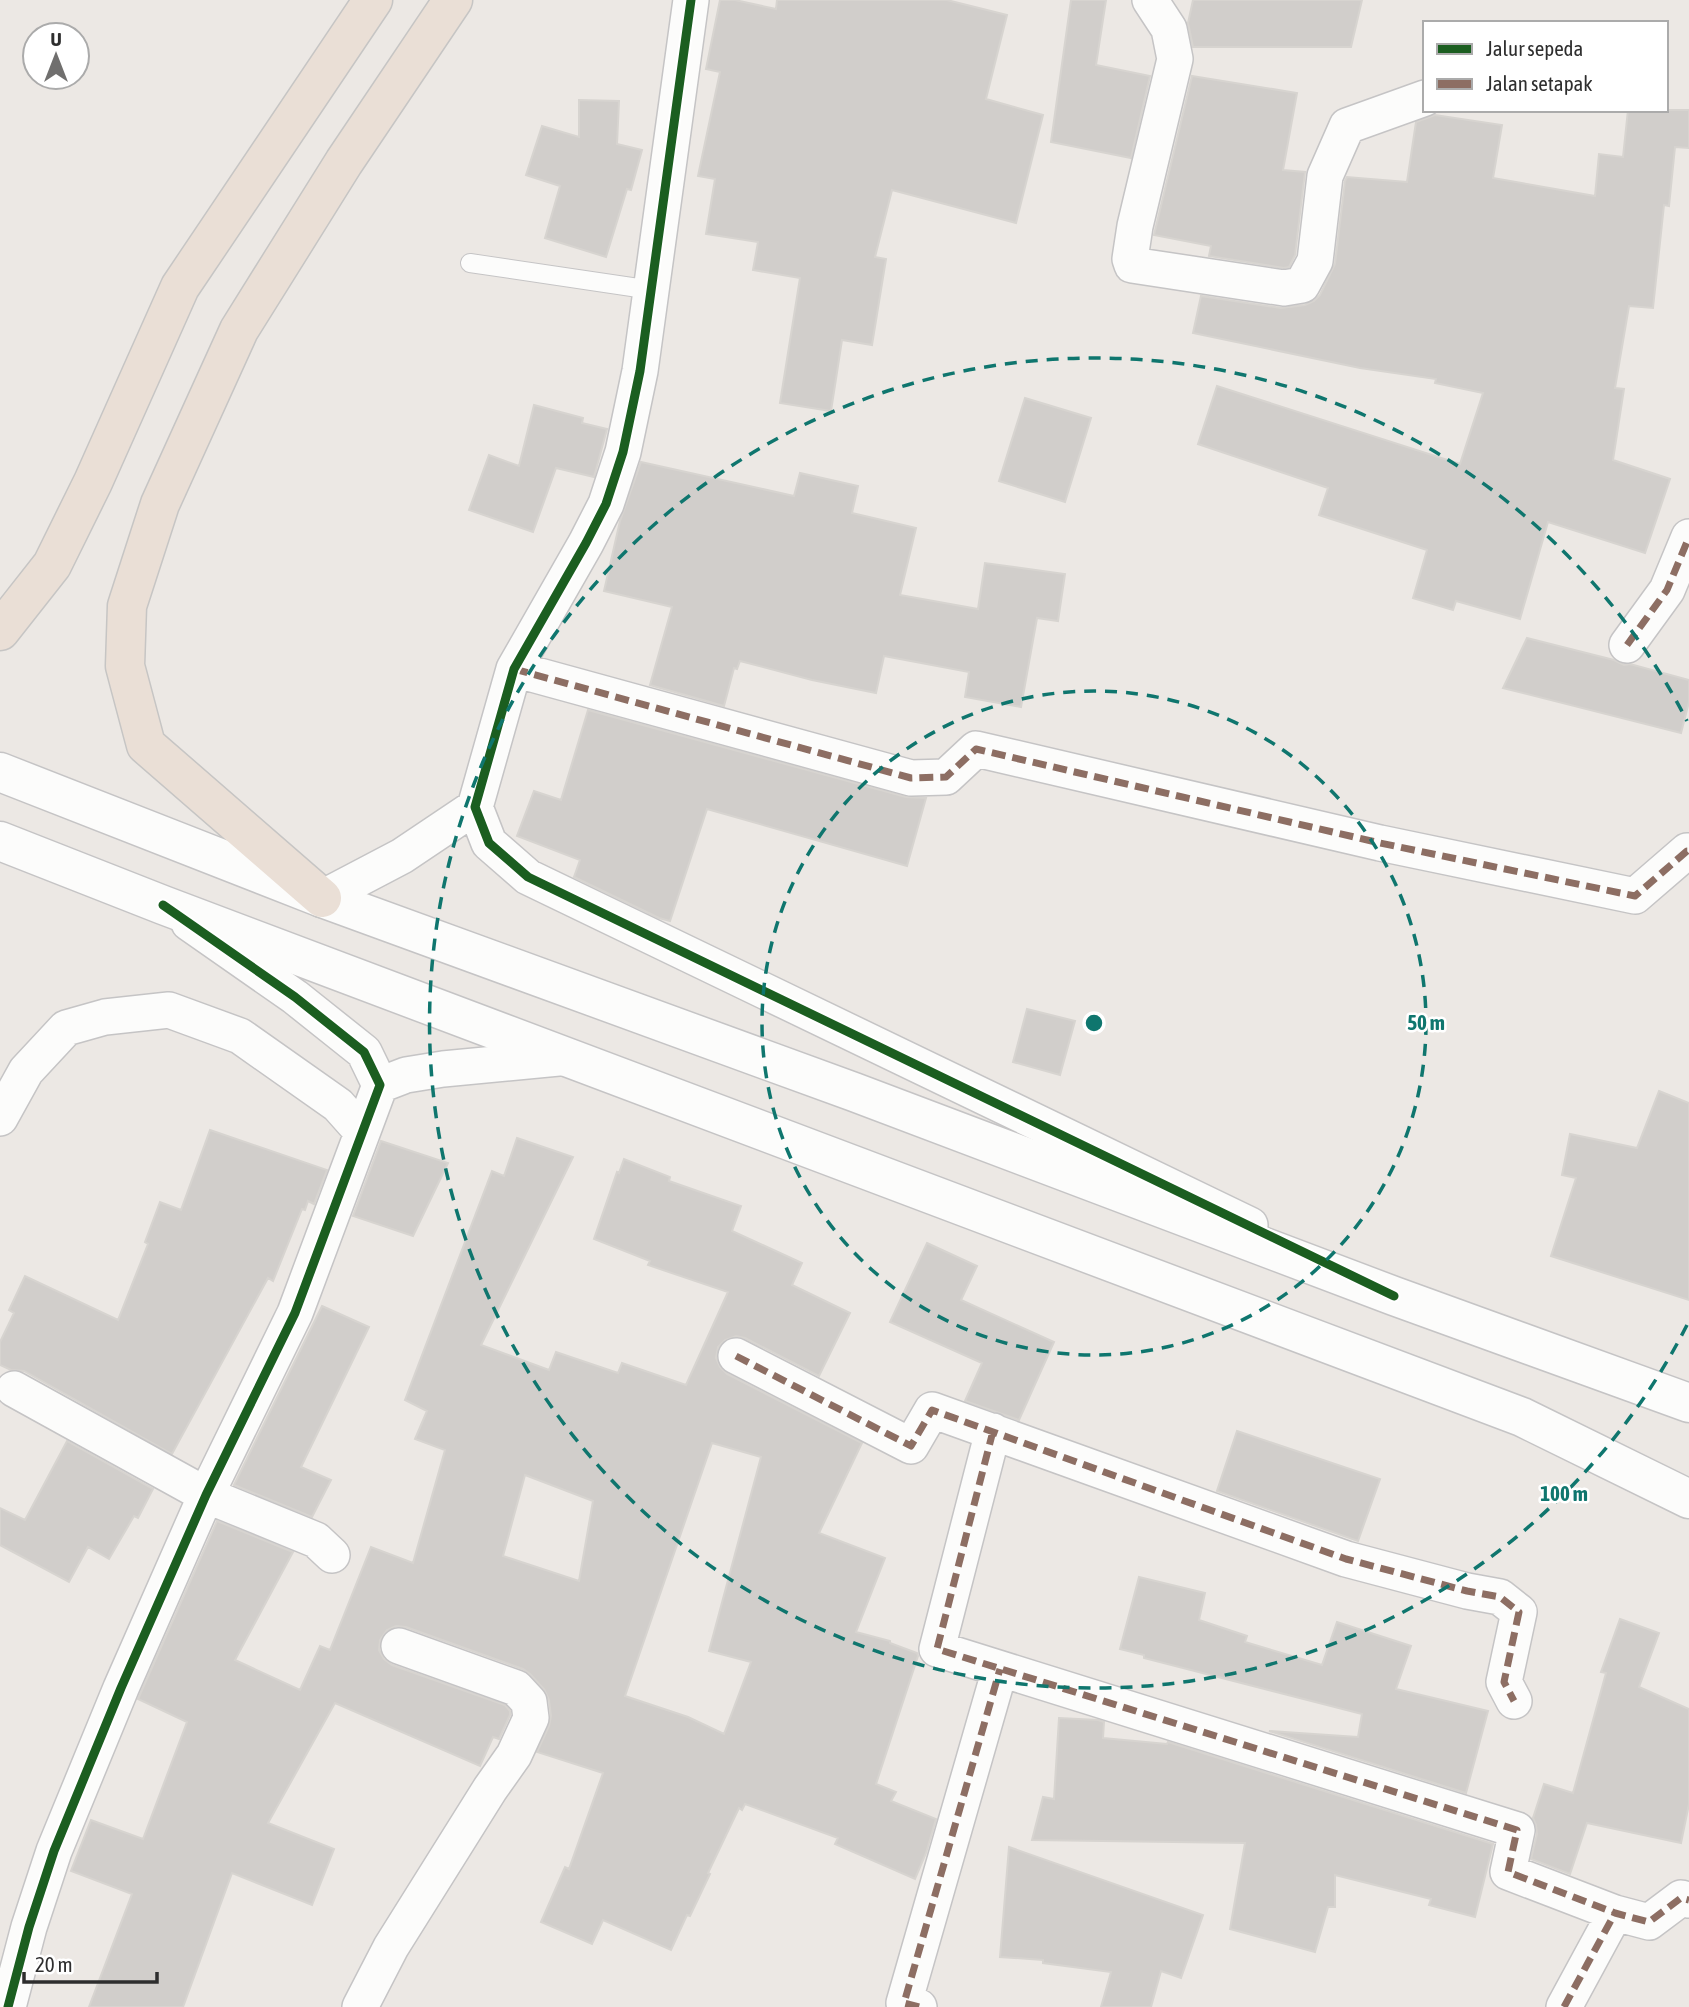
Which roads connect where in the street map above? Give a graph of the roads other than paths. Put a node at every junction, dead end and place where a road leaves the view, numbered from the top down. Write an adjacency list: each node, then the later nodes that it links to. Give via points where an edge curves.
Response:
1 (373, 0): 9 (highway, via 180,287 52,565)
2 (453, 0): 16 (highway, via 239,330 160,505 127,606 125,666 146,745)
3 (691, 0): 7 (street)
4 (1150, 0): 5 (street, via 1169,29 1175,59 1135,226 1132,265 1284,288 1302,285 1315,261 1325,176 1347,127)
5 (1423, 99)
6 (470, 262): 7 (lane)
7 (652, 290): 11 (street, via 632,415 606,504)
8 (1689, 537): 10 (street, via 1667,590)
9 (0, 631)
10 (1627, 645)
11 (514, 669): 13 (street); 15 (street, via 911,778 946,776 976,749 1380,843 1635,896)
12 (0, 772): 16 (main road)
13 (475, 807): 16 (street, via 402,856); 22 (street, via 489,843 528,877)
14 (0, 841): 17 (main road)
15 (1689, 851)
16 (322, 898): 22 (main road)
17 (163, 905): 18 (main road); 19 (street, via 295,997 364,1052)
18 (569, 1057): 19 (street, via 443,1069); 28 (main road, via 1522,1417)
19 (380, 1085): 21 (street)
20 (0, 1118): 21 (street, via 26,1072 66,1028 104,1017 169,1010 240,1036 338,1105)
21 (362, 1132): 27 (street, via 295,1313)
22 (1394, 1296): 25 (main road)
23 (736, 1356): 26 (street, via 911,1446 932,1410)
24 (14, 1389): 27 (street)
25 (1689, 1403)
26 (993, 1431): 31 (street, via 937,1650); 32 (street, via 1346,1559 1500,1597 1519,1612 1504,1682)
27 (206, 1495): 29 (street, via 316,1540); 35 (street, via 54,1851)
28 (1689, 1499)
29 (332, 1555)
30 (399, 1646): 36 (street, via 516,1688 529,1702 531,1718 514,1755 391,1947)
31 (1000, 1669): 34 (street, via 1517,1830 1508,1872); 37 (street, via 904,2003)
32 (1514, 1701)
33 (1689, 1900): 34 (street, via 1681,1898 1649,1922)
34 (1615, 1913): 38 (street)
35 (8, 2007)
36 (360, 2007)
37 (919, 2007)
38 (1564, 2007)

